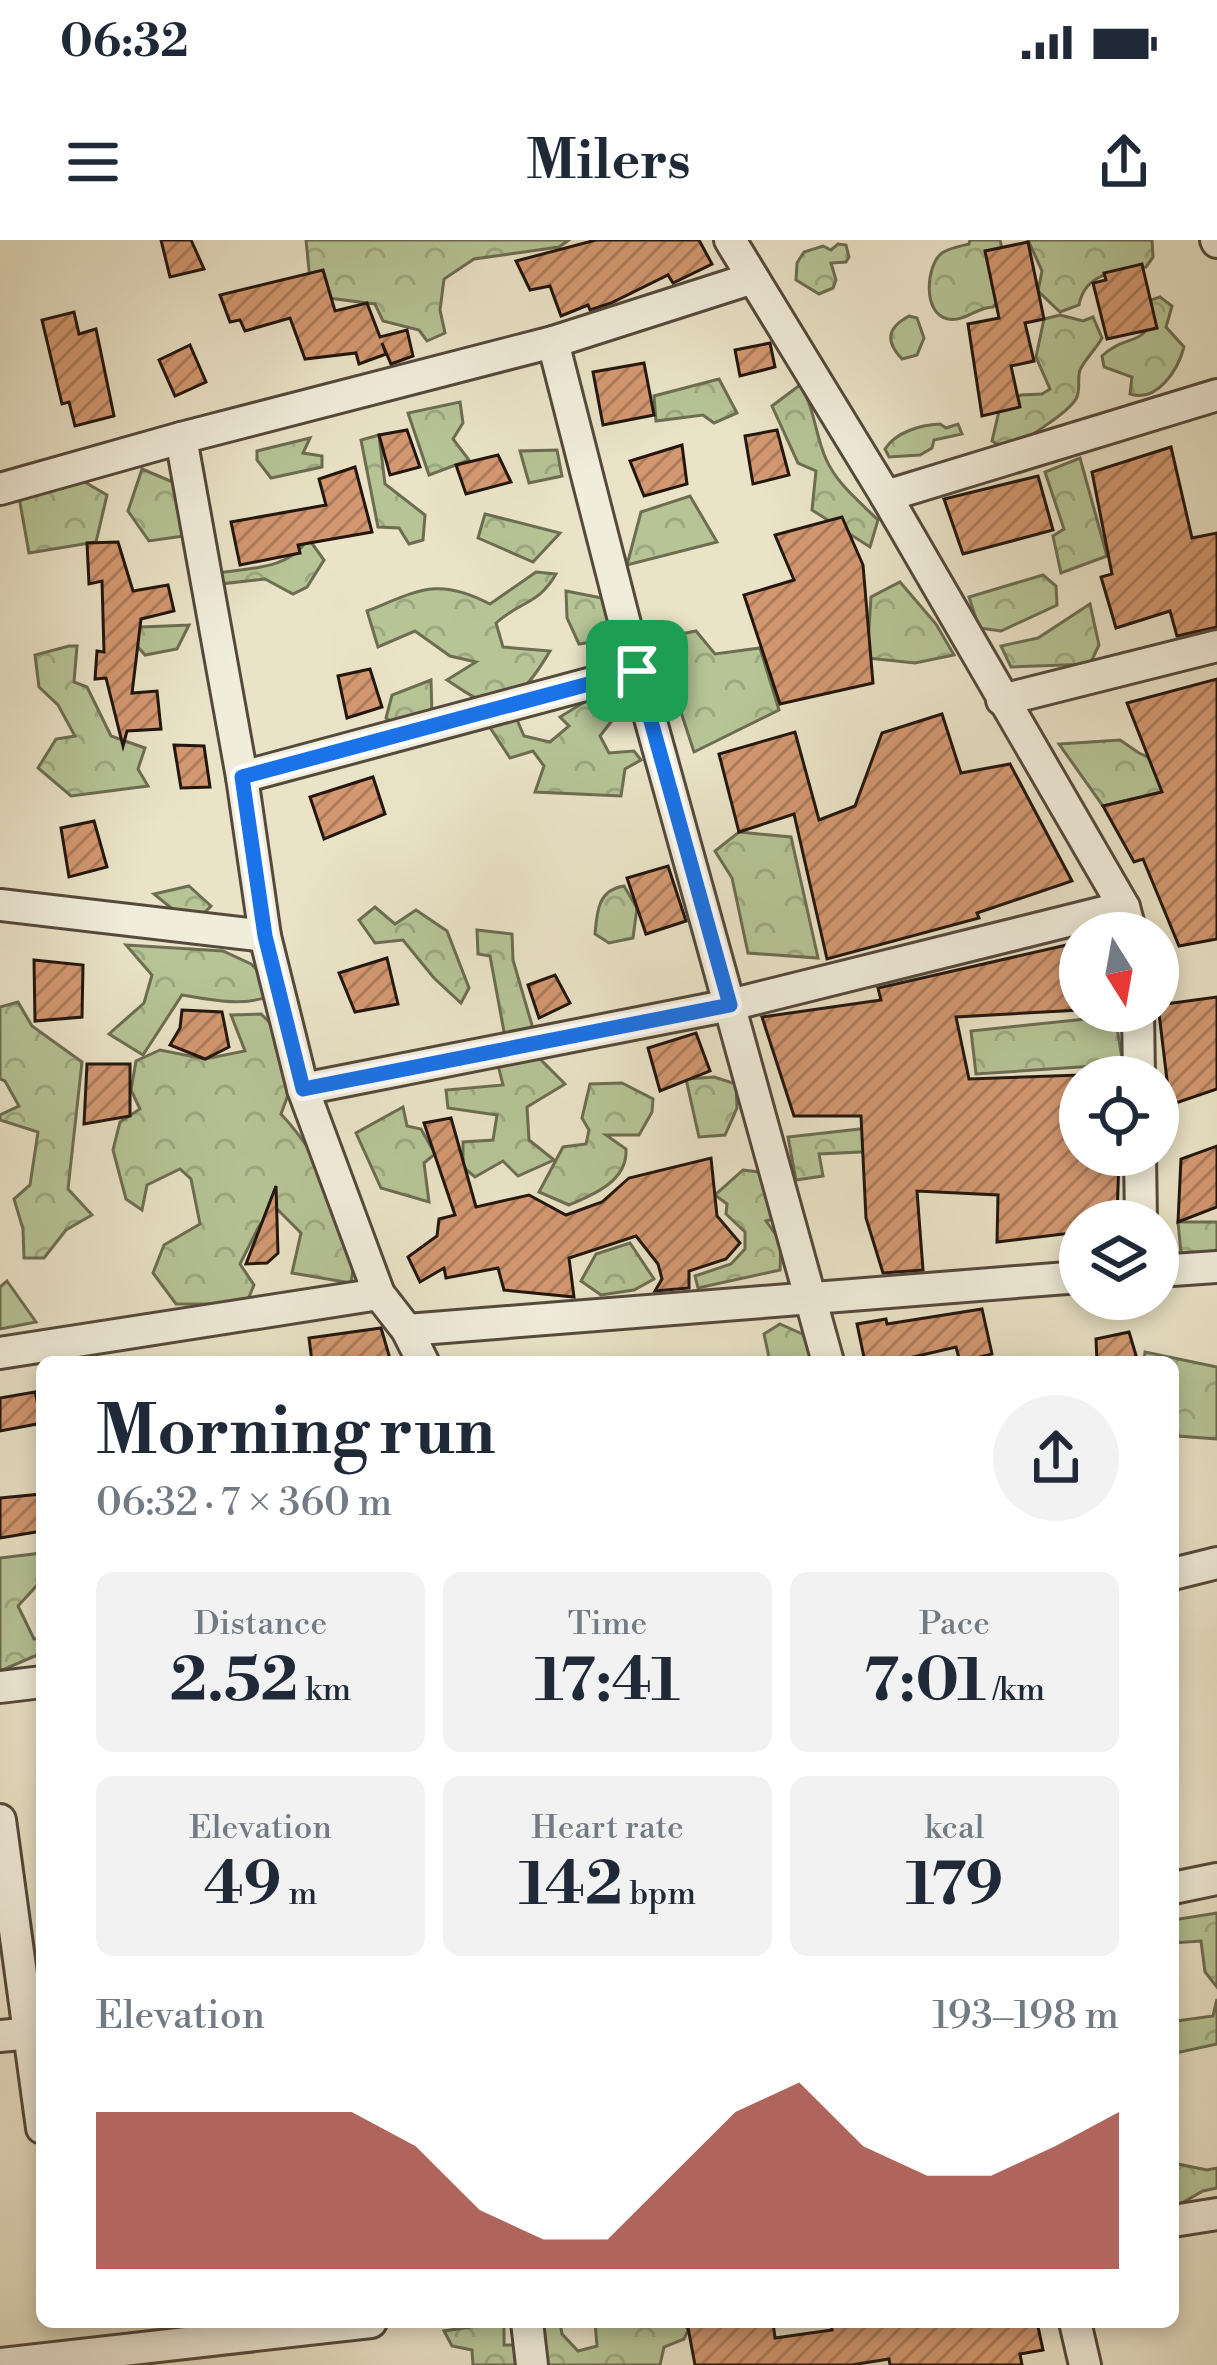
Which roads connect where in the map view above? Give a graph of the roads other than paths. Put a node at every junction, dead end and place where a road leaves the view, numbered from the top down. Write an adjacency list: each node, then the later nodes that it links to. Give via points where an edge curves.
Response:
1 (730, 240): 2 (street)
2 (753, 278): 3 (street); 7 (street)
3 (553, 342): 5 (street); 9 (street)
4 (1217, 395): 7 (street)
5 (181, 438): 6 (street); 11 (street)
6 (0, 489)
7 (886, 496): 10 (street)
8 (1217, 646): 10 (street)
9 (637, 671): 11 (street); 16 (street)
10 (1003, 700): 13 (street)
11 (242, 777): 15 (street)
12 (0, 904): 15 (street)
13 (1122, 912)
14 (1059, 935): 16 (street)
15 (265, 936): 17 (street)
16 (730, 1005): 17 (street); 22 (street)
17 (303, 1089): 21 (street)
18 (1217, 1267): 19 (street)
19 (1179, 1270)
20 (1059, 1278): 22 (street)
21 (379, 1294): 23 (street); 24 (street)
22 (811, 1297): 23 (street); 26 (street)
23 (407, 1330): 25 (street)
24 (0, 1353)
25 (420, 1356)
26 (826, 1356)
27 (1217, 1563): 28 (street)
28 (1179, 1572)
29 (36, 1683): 30 (street)
30 (0, 1687)
31 (0, 1820): 34 (street)
32 (1217, 1879): 33 (street)
33 (1179, 1887)
34 (24, 2034): 35 (street)
35 (36, 2097)
36 (1217, 2213): 37 (street)
37 (1179, 2220)
38 (69, 2328): 42 (street)
39 (324, 2328): 42 (street)
40 (528, 2328): 44 (street)
41 (1077, 2328): 45 (street)
42 (72, 2360): 43 (street)
43 (0, 2364)
44 (532, 2365)
45 (1085, 2365)

